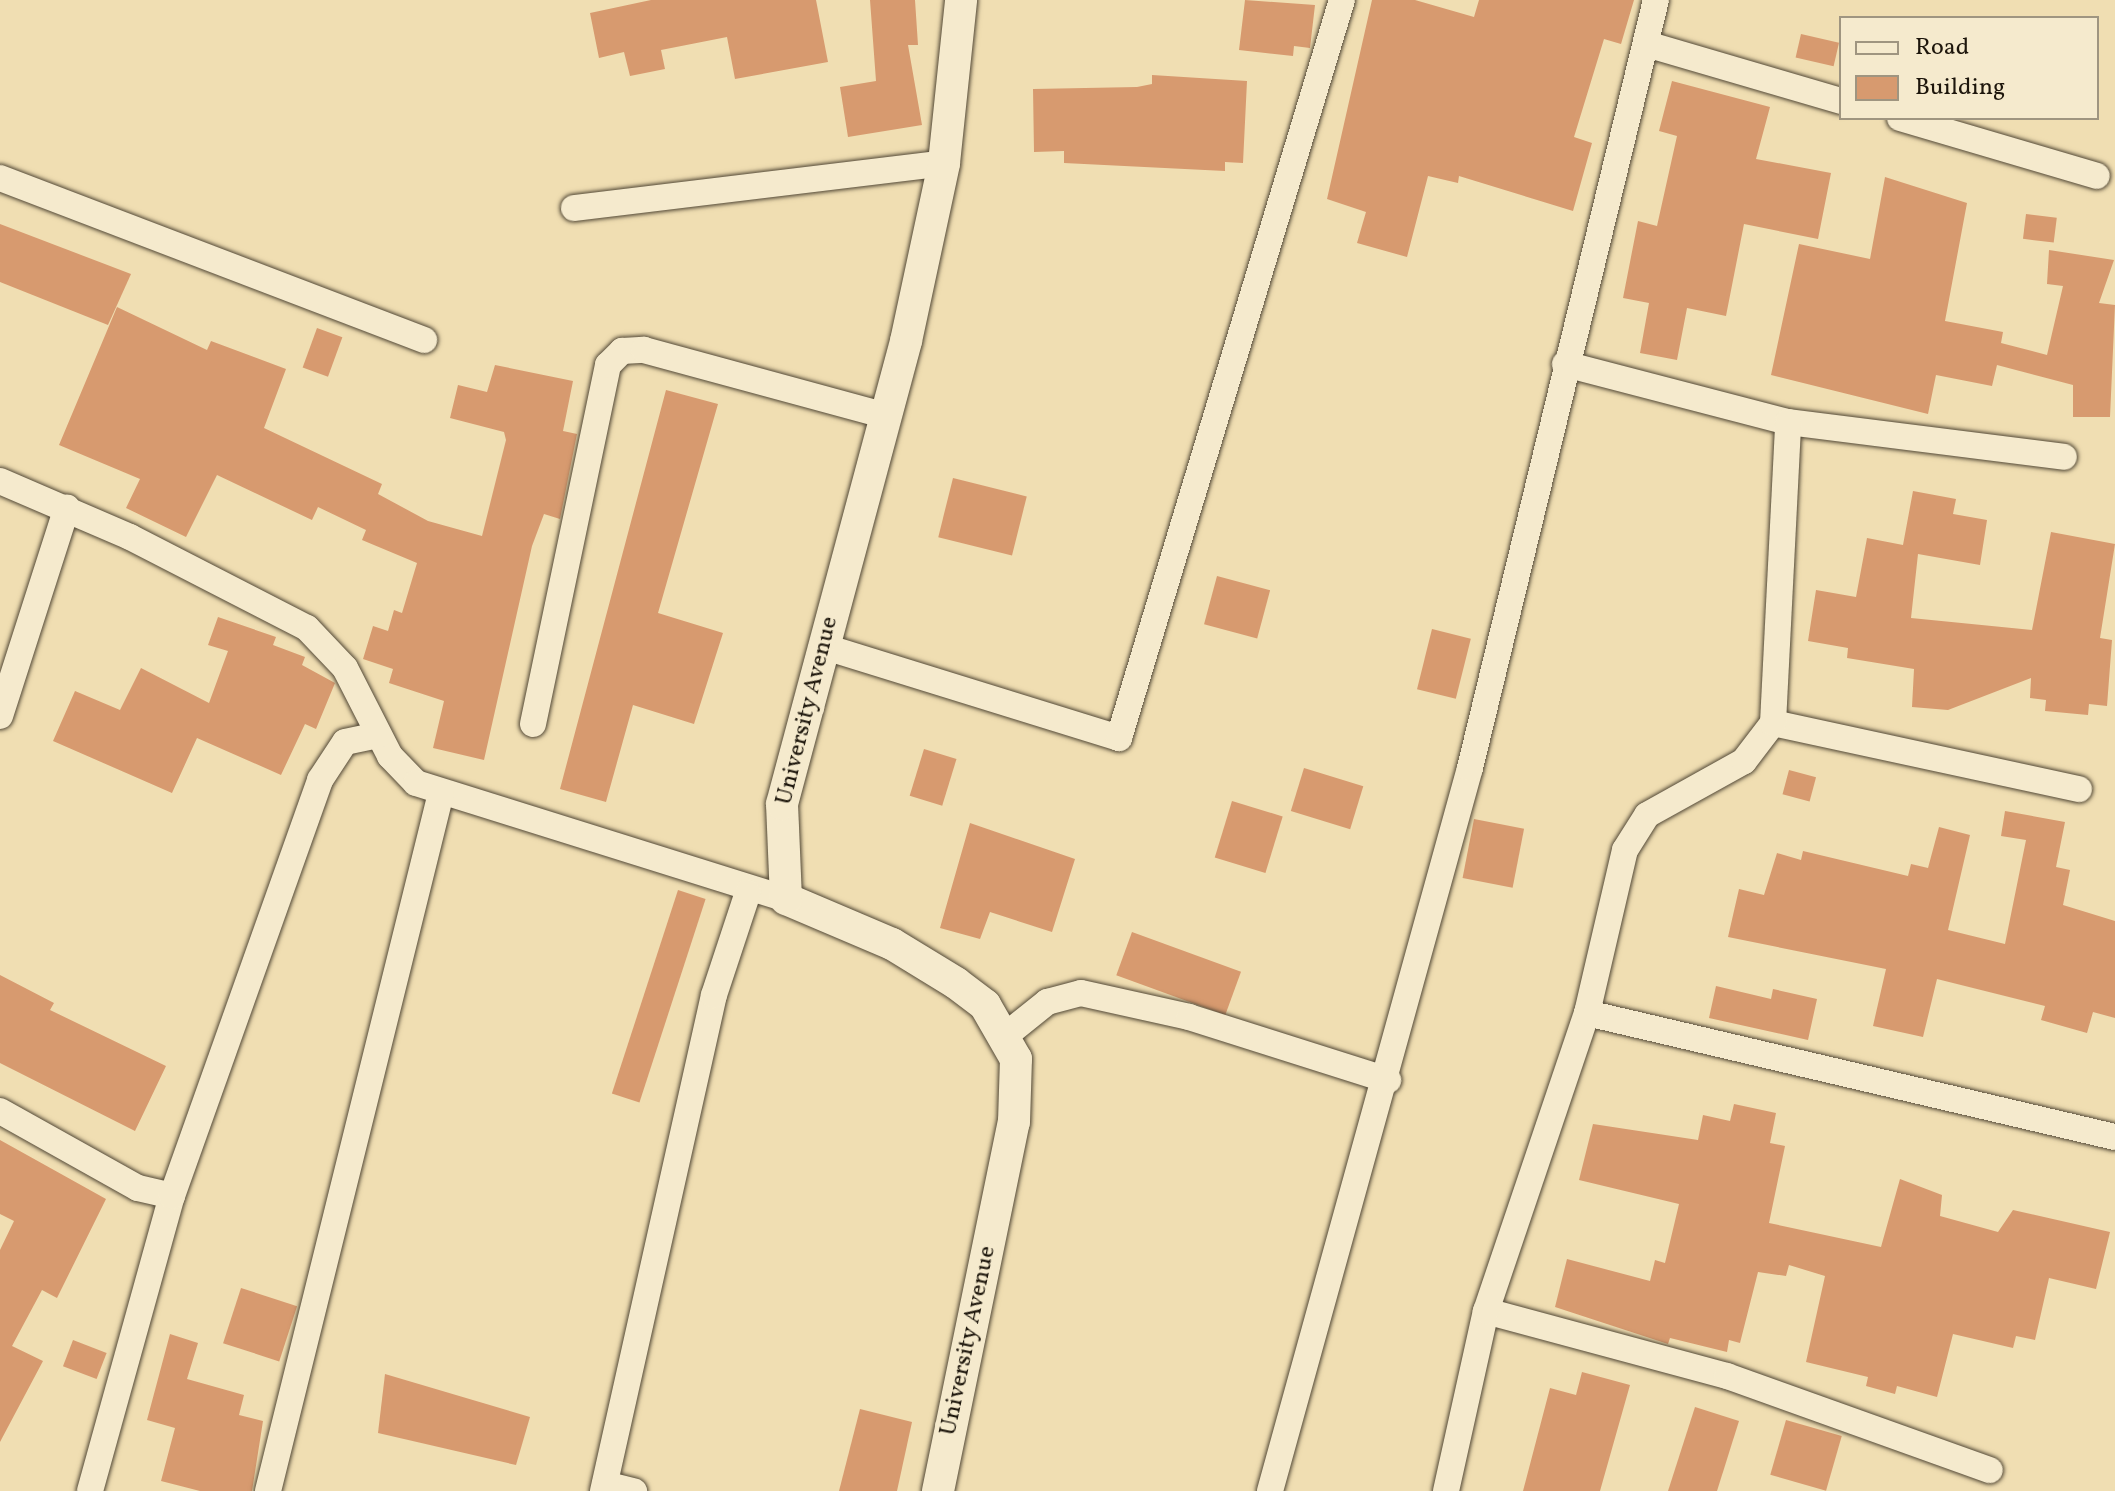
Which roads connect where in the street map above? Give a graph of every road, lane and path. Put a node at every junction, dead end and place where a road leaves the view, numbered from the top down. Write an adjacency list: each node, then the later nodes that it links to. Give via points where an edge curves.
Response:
1 (961, 0): 7 (street, University Avenue)
2 (1342, 0): 18 (street, via 1119,738)
3 (1656, 0): 4 (street)
4 (1646, 44): 5 (street); 12 (street)
5 (1839, 100)
6 (1907, 120): 8 (street)
7 (944, 163): 10 (street); 13 (street, University Avenue)
8 (2097, 176)
9 (0, 178): 11 (street)
10 (574, 208)
11 (424, 340)
12 (1565, 364): 14 (street); 29 (street)
13 (884, 415): 18 (street, University Avenue); 21 (street, via 644,350 622,351 608,365)
14 (1788, 422): 15 (street); 20 (street)
15 (2064, 457)
16 (0, 481): 17 (street)
17 (67, 507): 19 (street); 22 (street, via 307,628 345,668)
18 (822, 646): 26 (street, University Avenue, via 782,804)
19 (0, 716)
20 (1773, 723): 23 (street); 27 (street, via 1744,761 1647,815 1625,850)
21 (533, 724)
22 (378, 735): 24 (street, via 416,783); 32 (street, via 345,742 320,780)
23 (2079, 789)
24 (441, 793): 25 (street); 37 (street)
25 (748, 892): 26 (street); 35 (street, via 714,995)
26 (786, 899): 28 (street, University Avenue, via 892,944 956,983 985,1005)
27 (1587, 1013): 31 (street); 33 (street)
28 (1006, 1035): 29 (street, via 1047,1002 1081,993 1189,1017); 39 (street, University Avenue, via 1016,1059 1014,1122)
29 (1388, 1080): 40 (street)
30 (0, 1111): 32 (street, via 126,1182)
31 (2115, 1137)
32 (172, 1196): 36 (street)
33 (1486, 1311): 34 (street, via 1727,1376); 41 (street)
34 (1990, 1470)
35 (604, 1487): 38 (street)
36 (90, 1491)
37 (268, 1491)
38 (634, 1491)
39 (938, 1491)
40 (1270, 1491)
41 (1446, 1491)

